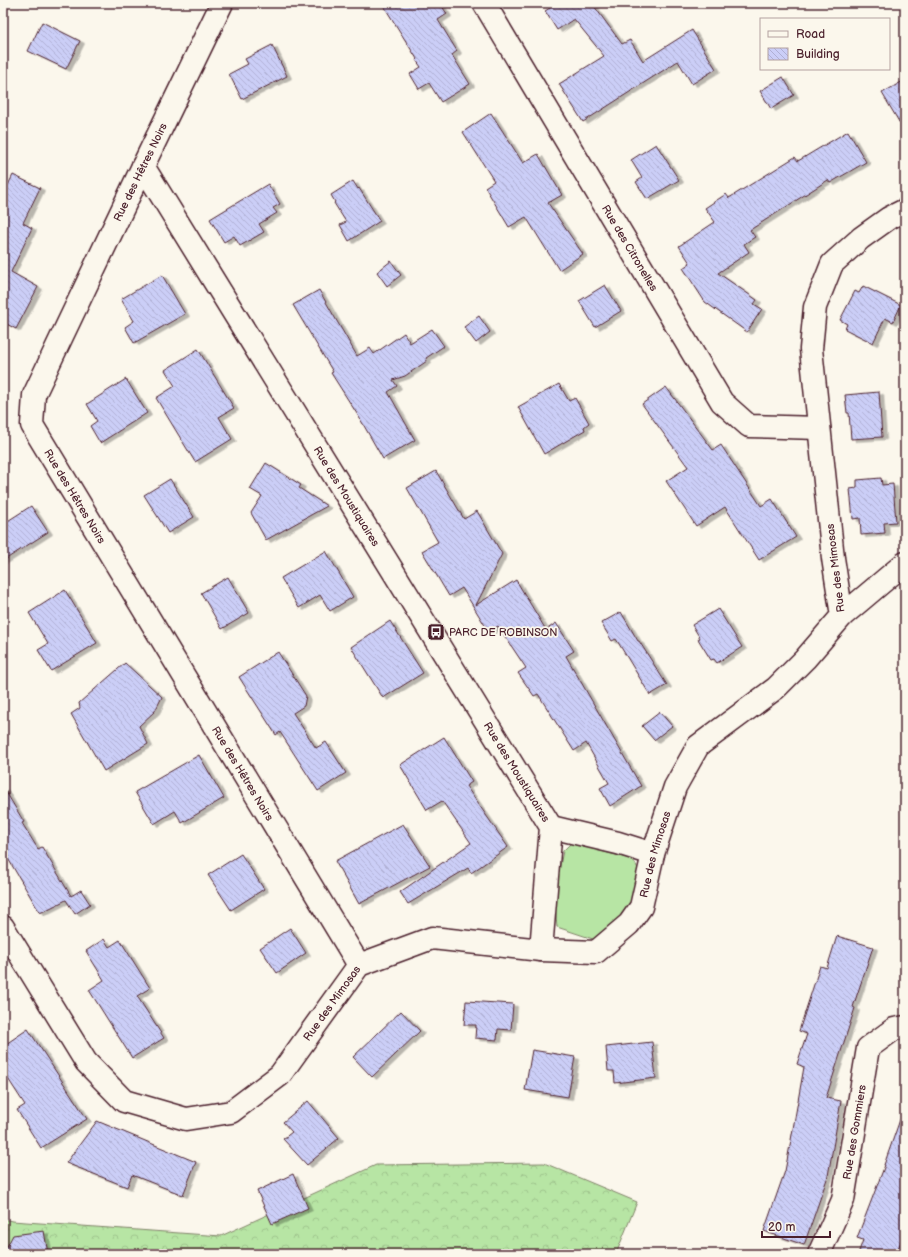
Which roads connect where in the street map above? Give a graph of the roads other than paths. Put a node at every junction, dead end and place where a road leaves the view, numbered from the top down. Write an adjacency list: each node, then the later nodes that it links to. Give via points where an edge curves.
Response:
1 (222, 3): 3 (street, Rue des Hêtres Noirs)
2 (484, 3): 5 (street, Rue des Citronelles, via 722,402 749,426)
3 (143, 166): 8 (street, Rue des Moustiquaires); 12 (street, Rue des Hêtres Noirs, via 34,395 32,425)
4 (905, 210): 5 (street, Rue des Mimosas, via 872,230 832,264 815,307 811,349)
5 (819, 428): 7 (street, Rue des Mimosas)
6 (905, 563): 7 (street)
7 (842, 616): 9 (street, Rue des Mimosas, via 776,688 698,746 675,787)
8 (551, 827): 9 (street, Rue des Moustiquaires); 11 (street, Rue des Moustiquaires)
9 (653, 854): 11 (street, Rue des Mimosas, via 641,908 629,924 596,952)
10 (3, 927): 12 (street, Rue des Mimosas, via 86,1062 124,1102 186,1120 231,1112 280,1075)
11 (541, 950): 12 (street, Rue des Mimosas, via 432,938)
12 (359, 965)
13 (905, 1027): 14 (street, Rue des Gommiers, via 894,1029 868,1048 843,1200)
14 (819, 1254)

